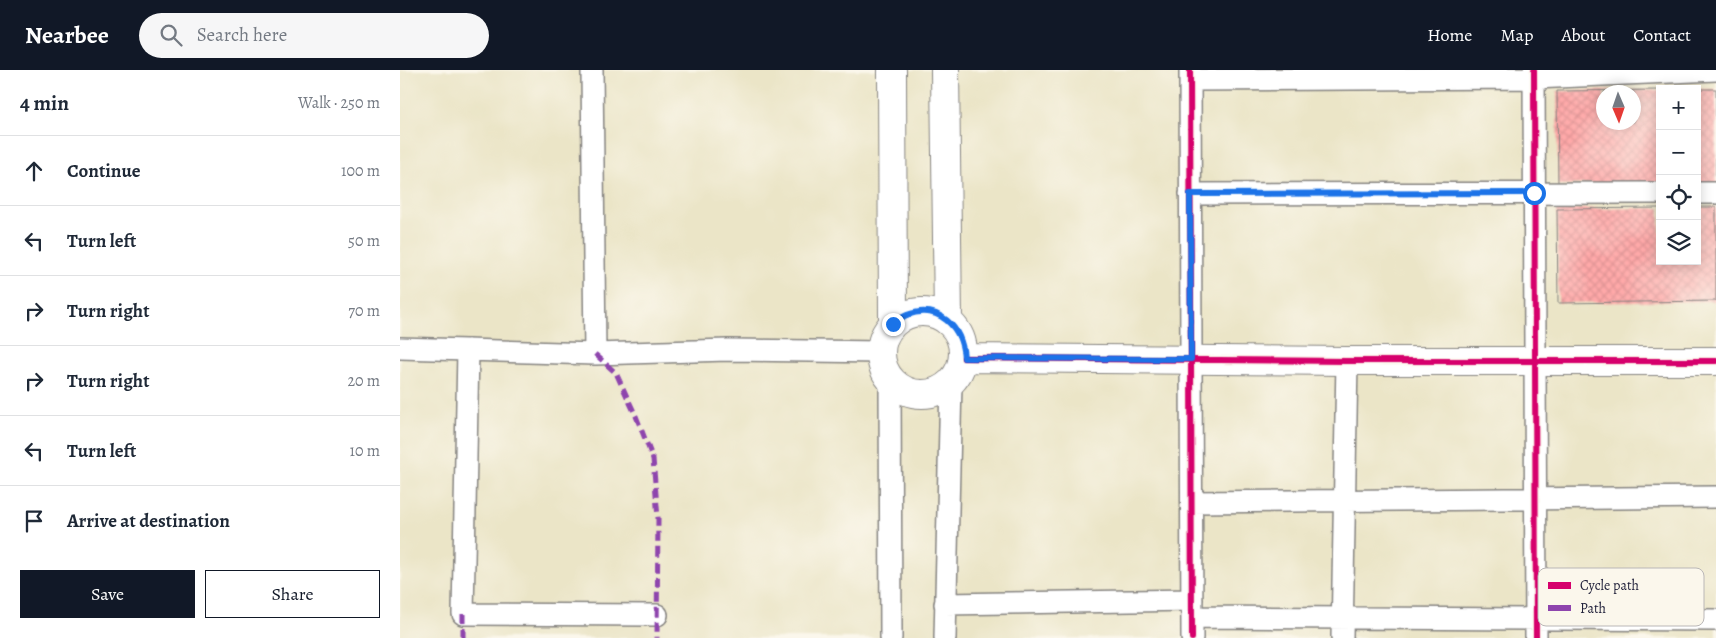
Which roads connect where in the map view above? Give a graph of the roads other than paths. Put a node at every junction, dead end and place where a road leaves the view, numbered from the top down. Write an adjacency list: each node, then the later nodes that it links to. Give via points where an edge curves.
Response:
1 (592, 70): 17 (street)
2 (892, 70): 13 (street)
3 (945, 70): 12 (street)
4 (1716, 70): 5 (street)
5 (1534, 74): 6 (street); 7 (street)
6 (1190, 75): 11 (street)
7 (1534, 193): 8 (street); 11 (street); 21 (street)
8 (1656, 193)
9 (1701, 193): 10 (street)
10 (1716, 193)
11 (1190, 194): 19 (street)
12 (948, 321): 13 (street, via 935,314 920,312); 18 (street, via 958,332)
13 (893, 324): 16 (street, via 884,337)
14 (400, 348): 15 (street)
15 (468, 350): 17 (street); 31 (street, via 463,614)
16 (880, 352): 17 (street, via 728,350); 23 (street)
17 (595, 354)
18 (964, 358): 19 (street); 24 (street, via 960,372)
19 (1191, 359): 20 (street); 28 (street)
20 (1347, 361): 21 (street); 27 (street)
21 (1535, 361): 22 (street); 26 (street)
22 (1716, 361)
23 (890, 380): 24 (street, via 903,390 920,395 937,392); 35 (street)
24 (951, 383): 29 (street)
25 (1716, 497): 26 (street)
26 (1535, 498): 27 (street); 34 (street)
27 (1345, 500): 28 (street); 33 (street)
28 (1192, 502): 30 (street)
29 (945, 604): 30 (street); 36 (street)
30 (1192, 608): 33 (street); 37 (street)
31 (657, 615)
32 (1581, 626): 34 (street)
33 (1342, 628): 34 (street)
34 (1536, 628)
35 (891, 638)
36 (945, 638)
37 (1192, 638)

